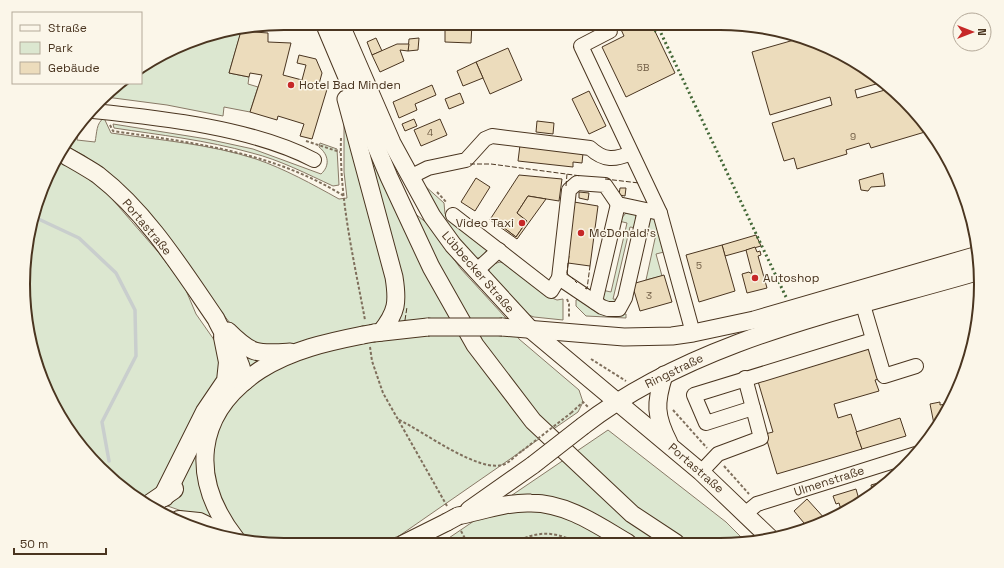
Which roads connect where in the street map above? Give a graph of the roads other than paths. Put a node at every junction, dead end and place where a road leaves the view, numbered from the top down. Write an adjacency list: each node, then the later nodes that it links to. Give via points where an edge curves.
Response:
1 (326, 30): 4 (main road)
2 (343, 30): 9 (main road, Lübbecker Straße, via 392,144)
3 (610, 30): 6 (street, via 581,46)
4 (330, 40): 23 (main road, via 394,277 397,305 394,315); 45 (main road, via 428,260 475,344 533,421 632,514)
5 (98, 112): 8 (street, via 150,117 237,133 276,144)
6 (631, 152): 9 (street, via 618,159 599,156 590,148 492,136 466,160 428,168); 12 (street)
7 (65, 155): 21 (main road, Portastraße, via 97,174 137,212 164,245)
8 (314, 160)
9 (410, 177): 16 (main road, Lübbecker Straße, via 432,216)
10 (618, 204): 11 (street); 18 (street, via 605,185 583,182 573,185 568,195); 19 (street)
11 (645, 210): 12 (street); 19 (street, via 624,303 615,310 602,307)
12 (660, 213): 24 (street)
13 (453, 215): 14 (street)
14 (499, 250): 16 (street); 18 (street, via 551,291)
15 (972, 257): 24 (main road, via 754,320)
16 (476, 271): 22 (main road, Lübbecker Straße)
17 (973, 272): 20 (main road, Ringstraße)
18 (559, 278): 19 (street)
19 (595, 302)
20 (863, 305): 26 (street); 29 (main road, Ringstraße, via 751,338)
21 (216, 319): 25 (main road, Portastraße); 27 (main road, Portastraße, via 240,343 254,352)
22 (530, 329): 23 (main road, bridge, via 428,327); 24 (main road, via 624,338); 32 (main road, Lübbecker Straße)
23 (370, 333): 27 (main road)
24 (693, 333)
25 (224, 337): 31 (main road, Portastraße, via 241,364); 38 (highway, via 229,362 227,381 206,412)
26 (873, 340): 28 (street, via 884,376); 30 (street)
27 (300, 351): 31 (main road, via 266,367)
28 (916, 366)
29 (664, 374): 32 (main road, Ringstraße); 35 (main road, via 656,406 661,428)
30 (745, 378): 33 (street); 33 (street, via 694,395 706,423)
31 (244, 382): 34 (main road, via 225,401)
32 (616, 402): 35 (main road, Portastraße); 40 (main road, Ringstraße, bridge, via 533,465)
33 (753, 408): 37 (street, via 761,438 718,454)
34 (210, 428): 38 (highway, via 189,470 172,489); 41 (main road, via 205,456 209,494 216,510)
35 (670, 446): 37 (main road, Portastraße)
36 (906, 457): 39 (street, Ulmenstraße, via 757,504)
37 (701, 472): 39 (main road, Portastraße)
38 (156, 501)
39 (746, 513): 42 (main road, Portastraße)
40 (454, 520): 43 (main road, Ringstraße); 44 (main road, via 516,503 532,502 584,517)
41 (231, 532)
42 (766, 534)
43 (416, 538)
44 (620, 538)
45 (668, 538)

